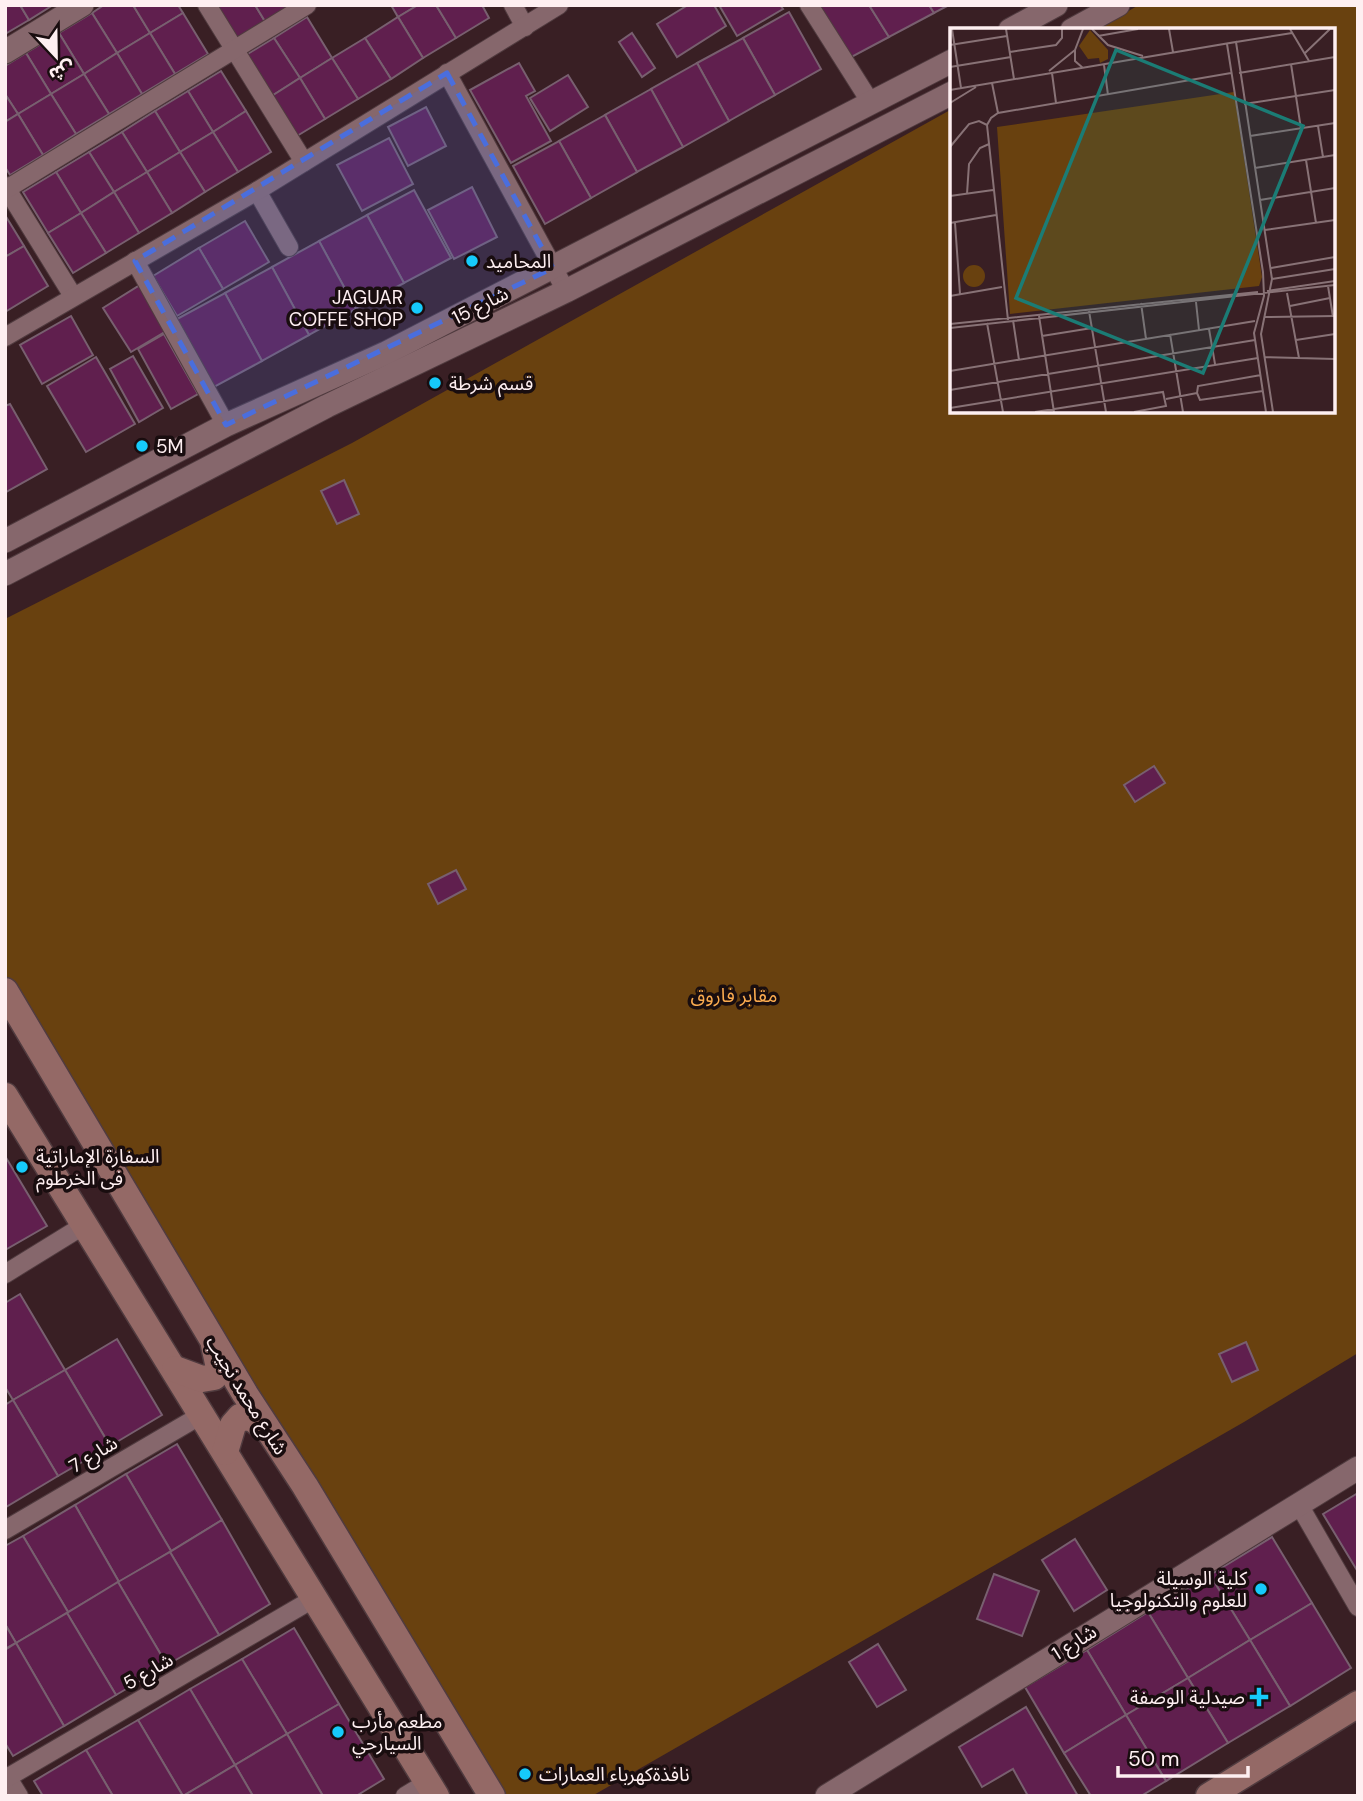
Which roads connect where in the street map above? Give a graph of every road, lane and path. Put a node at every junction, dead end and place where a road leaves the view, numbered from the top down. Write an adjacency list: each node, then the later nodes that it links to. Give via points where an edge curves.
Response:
1 (82, 5): 13 (street)
2 (207, 5): 12 (street)
3 (307, 5): 12 (street)
4 (513, 5): 9 (street)
5 (559, 5): 9 (street)
6 (809, 5): 17 (street)
7 (1056, 5): 10 (street)
8 (1118, 5): 11 (street)
9 (525, 27): 15 (street)
10 (1014, 28)
11 (1076, 28)
12 (234, 50): 18 (street); 19 (street)
13 (5, 52)
14 (950, 62): 17 (street, شارع 15)
15 (447, 73): 18 (street); 23 (street)
16 (950, 94): 24 (street, شارع 15)
17 (871, 103): 23 (street, شارع 15)
18 (304, 162): 20 (street)
19 (6, 188): 25 (street)
20 (257, 191): 21 (street); 22 (street)
21 (289, 247)
22 (135, 261): 25 (street); 27 (street)
23 (553, 268): 24 (street); 27 (street, شارع 15, via 363,364)
24 (566, 290): 29 (street, شارع 15, via 327,406)
25 (73, 296): 26 (street)
26 (5, 337)
27 (226, 425): 28 (street, شارع 15)
28 (5, 541)
29 (5, 574)
30 (5, 991): 34 (main road, شارع محمد نجيب)
31 (5, 1096): 32 (main road)
32 (86, 1224): 33 (street); 35 (main road)
33 (5, 1274)
34 (211, 1339): 35 (main road, via 219,1373 202,1379); 37 (main road, شارع محمد نجيب)
35 (175, 1369): 36 (main road)
36 (203, 1414): 38 (main road); 41 (street, شارع 7)
37 (267, 1429): 38 (main road, via 252,1418 240,1417); 49 (main road, شارع محمد نجيب)
38 (225, 1452): 42 (main road)
39 (1358, 1468): 40 (street, شارع 1)
40 (1298, 1503): 43 (street); 50 (street, شارع 1)
41 (5, 1530)
42 (313, 1599): 45 (street, شارع 5); 46 (main road)
43 (1358, 1607)
44 (1358, 1704): 51 (main road)
45 (7, 1779): 47 (street)
46 (432, 1789): 48 (street)
47 (19, 1796)
48 (405, 1796)
49 (492, 1796)
50 (827, 1796)
51 (1209, 1796)

